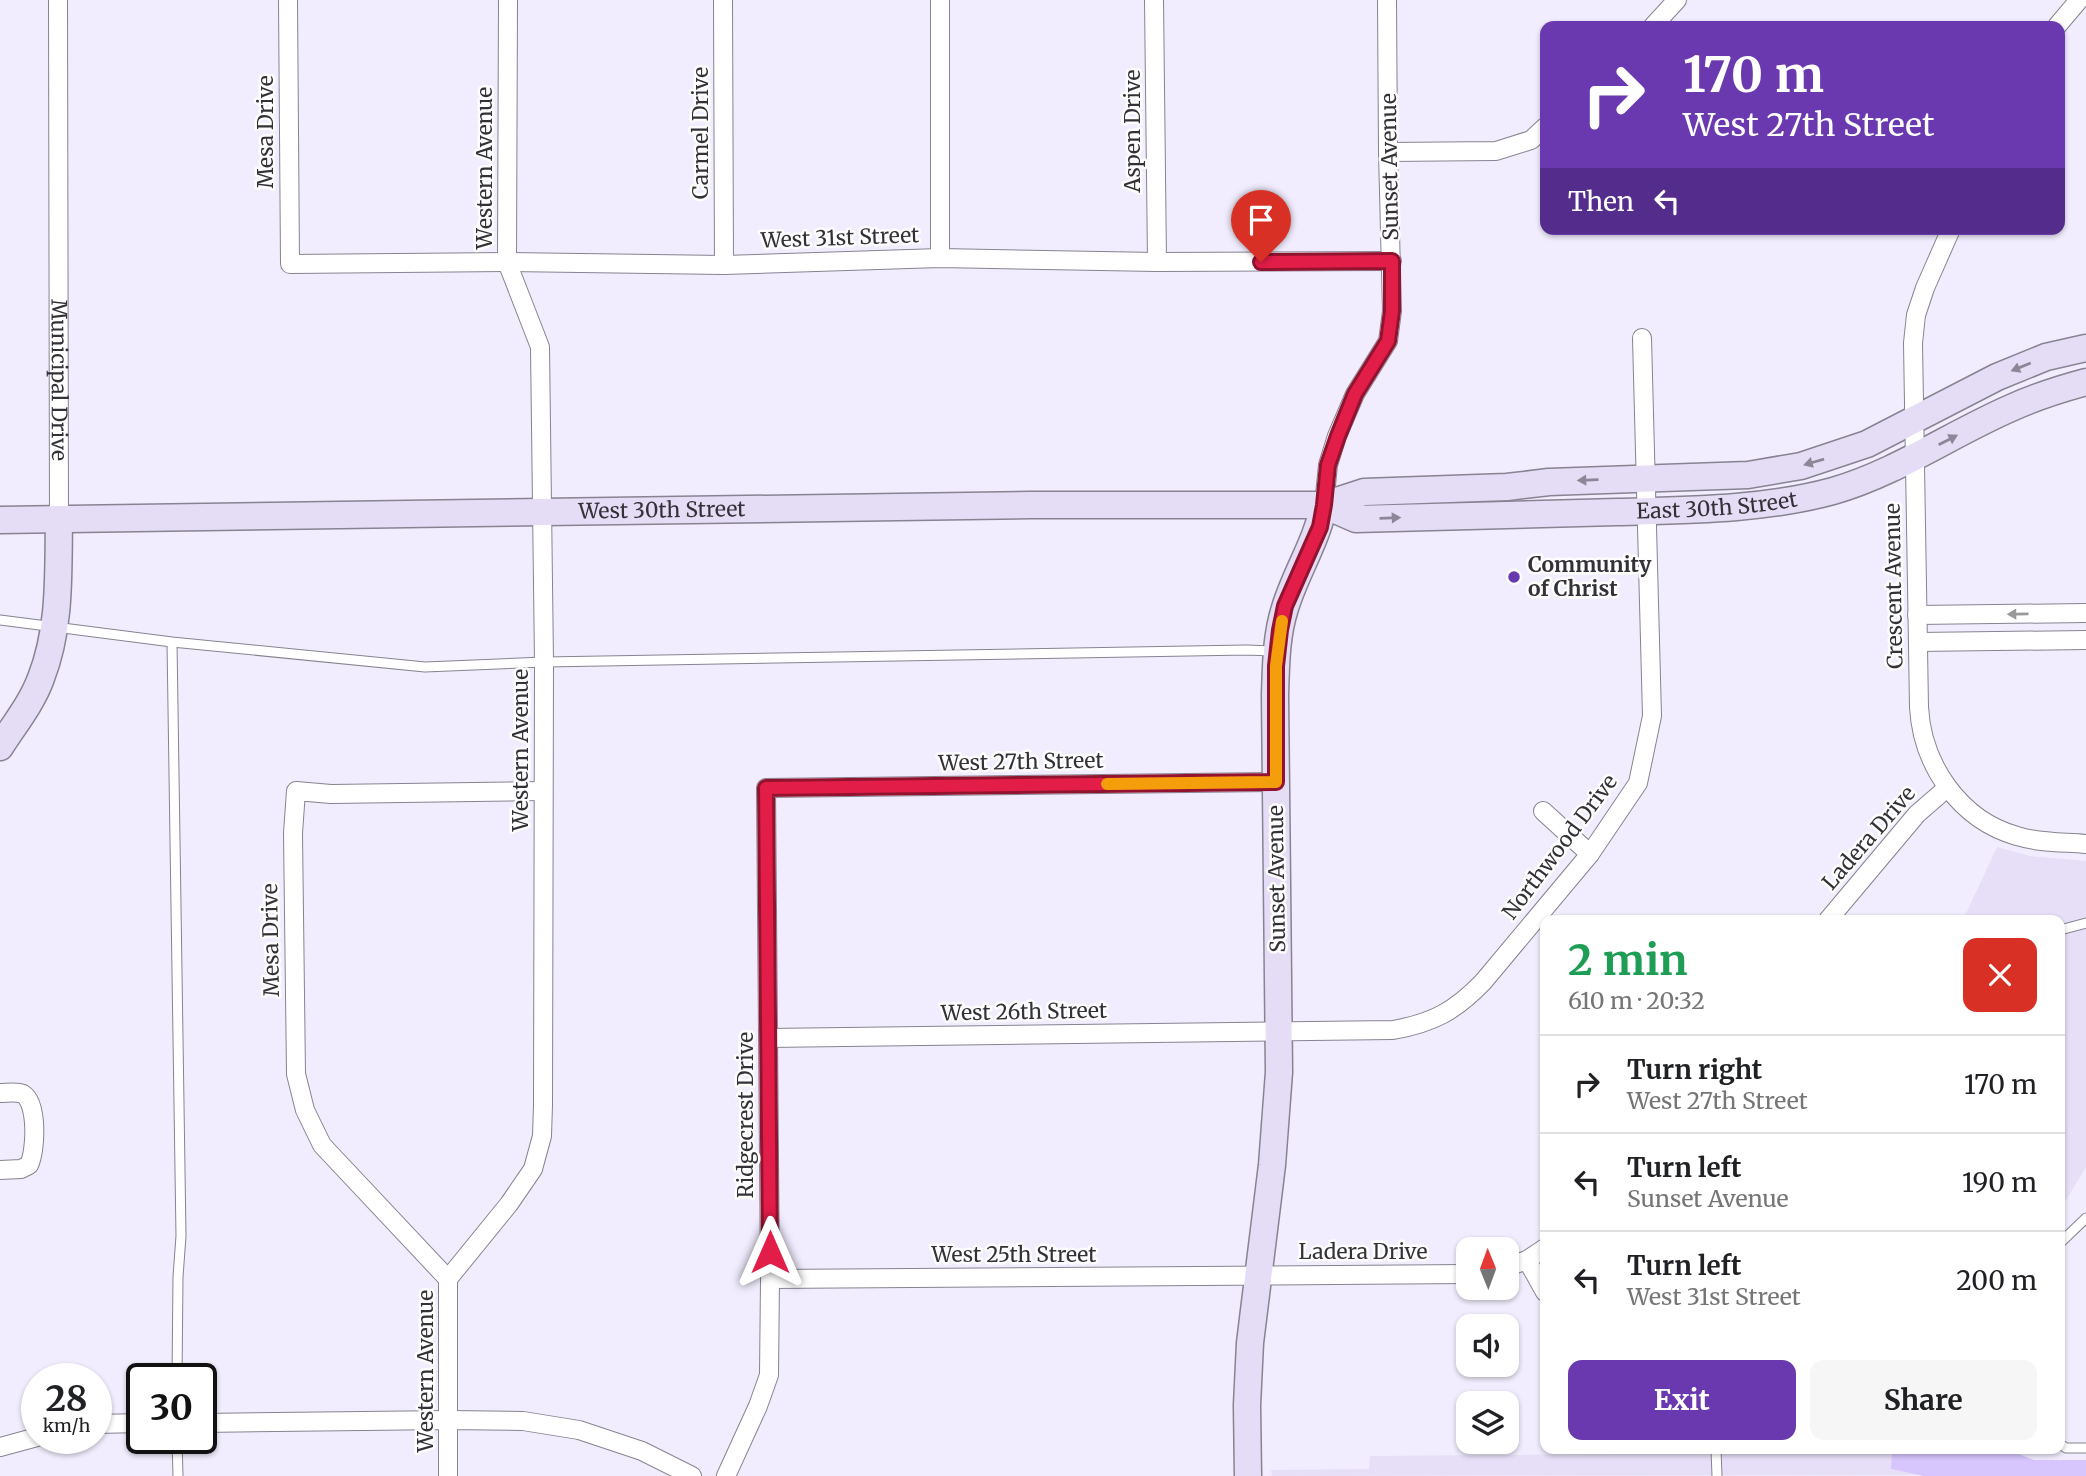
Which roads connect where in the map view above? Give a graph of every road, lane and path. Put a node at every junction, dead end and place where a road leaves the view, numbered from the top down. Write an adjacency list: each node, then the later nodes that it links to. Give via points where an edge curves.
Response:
1 (58, 0): 30 (street, Municipal Drive)
2 (288, 0): 19 (street, Mesa Drive)
3 (508, 0): 17 (street, Western Avenue)
4 (723, 0): 20 (street, Carmel Drive)
5 (940, 0): 15 (street)
6 (1154, 0): 18 (street, Aspen Drive)
7 (1388, 0): 13 (street, Sunset Avenue)
8 (2079, 0): 11 (street)
9 (1674, 1): 10 (street)
10 (1657, 21)
11 (2061, 21)
12 (1540, 132): 13 (street, via 1531,140 1496,151)
13 (1388, 152): 16 (street, Sunset Avenue)
14 (1948, 235): 24 (street, Crescent Avenue, via 1916,315)
15 (940, 258): 18 (street, West 31st Street); 20 (street, West 31st Street)
16 (1392, 261): 18 (street, West 31st Street); 27 (street, Sunset Avenue, via 1388,341 1355,394 1338,436 1328,465)
17 (507, 262): 19 (street, West 31st Street); 20 (street, West 31st Street); 29 (street, Western Avenue, via 540,347)
18 (1157, 262)
19 (290, 264)
20 (724, 265)
21 (1642, 338): 26 (street, Northwood Drive)
22 (2086, 348): 24 (main road, one-way to 24, via 2046,357 1997,377)
23 (2086, 382): 25 (main road, East 30th Street, one-way to 23, via 2011,408)
24 (1914, 419): 25 (street, Crescent Avenue); 26 (main road, one-way to 26, via 1867,444 1801,466 1748,475)
25 (1914, 457): 28 (main road, East 30th Street, via 1859,482 1808,497 1749,506); 33 (street, Crescent Avenue)
26 (1646, 479): 27 (main road, one-way to 27, via 1364,492); 28 (street, Northwood Drive)
27 (1324, 505): 28 (main road, East 30th Street, one-way to 28, via 1356,519); 29 (main road, West 30th Street); 39 (main road, Sunset Avenue, via 1320,527 1285,606)
28 (1647, 511): 48 (street, Northwood Drive, via 1652,716 1639,783)
29 (542, 513): 30 (main road, West 30th Street); 40 (street, Western Avenue)
30 (59, 519): 31 (main road, West 30th Street); 35 (main road, Municipal Drive)
31 (0, 520)
32 (2086, 613): 33 (street, one-way to 33)
33 (1917, 615): 38 (street, Crescent Avenue)
34 (0, 620): 35 (lane)
35 (55, 628): 37 (lane); 41 (main road, Municipal Drive, via 41,678)
36 (2086, 640): 38 (street)
37 (172, 642): 40 (lane, via 425,667); 66 (lane, via 181,1237)
38 (1918, 642): 44 (street, Crescent Avenue, via 1921,727)
39 (1277, 651): 40 (lane); 42 (main road, Sunset Avenue)
40 (544, 662): 45 (street, Western Avenue)
41 (0, 747)
42 (1276, 782): 43 (street, West 27th Street); 52 (main road, Sunset Avenue)
43 (766, 788): 53 (street, Ridgecrest Drive)
44 (1947, 788): 47 (street, Crescent Avenue, via 1963,806 2006,832 2029,839); 49 (street, Ladera Drive, via 1917,814)
45 (542, 792): 63 (street, Western Avenue, via 542,1136 533,1169); 63 (street, Mesa Drive, via 296,791 296,1074 305,1110 322,1145)
46 (1543, 811): 48 (street)
47 (2086, 844)
48 (1590, 854): 52 (street, Northwood Drive, via 1483,982 1438,1018 1393,1030)
49 (1832, 915)
50 (2086, 923): 51 (lane)
51 (2065, 929)
52 (1279, 1032): 53 (street, West 26th Street); 62 (main road, Sunset Avenue, via 1276,1122)
53 (768, 1038): 64 (street, Ridgecrest Drive)
54 (0, 1093): 55 (street, via 19,1093 30,1102 34,1150 29,1165)
55 (0, 1170)
56 (2086, 1218): 57 (lane)
57 (2065, 1238)
58 (1540, 1251): 59 (street)
59 (1527, 1260): 60 (street); 65 (street)
60 (1519, 1263)
61 (1456, 1274): 62 (street, Ladera Drive)
62 (1258, 1276): 64 (street, West 25th Street); 79 (main road, Sunset Avenue, via 1248,1366)
63 (448, 1279): 67 (street, Western Avenue)
64 (770, 1279): 78 (street, Ridgecrest Drive, via 769,1375)
65 (1540, 1283)
66 (177, 1363)
67 (449, 1420): 68 (street); 76 (street, Western Avenue); 77 (street, via 523,1421 579,1430 642,1451)
68 (217, 1423)
69 (21, 1441): 70 (street)
70 (0, 1447)
71 (2065, 1447): 72 (lane)
72 (2086, 1448)
73 (177, 1454): 75 (lane)
74 (1716, 1454): 80 (lane)
75 (178, 1476)
76 (448, 1476)
77 (692, 1476)
78 (726, 1476)
79 (1248, 1476)
80 (1717, 1476)

